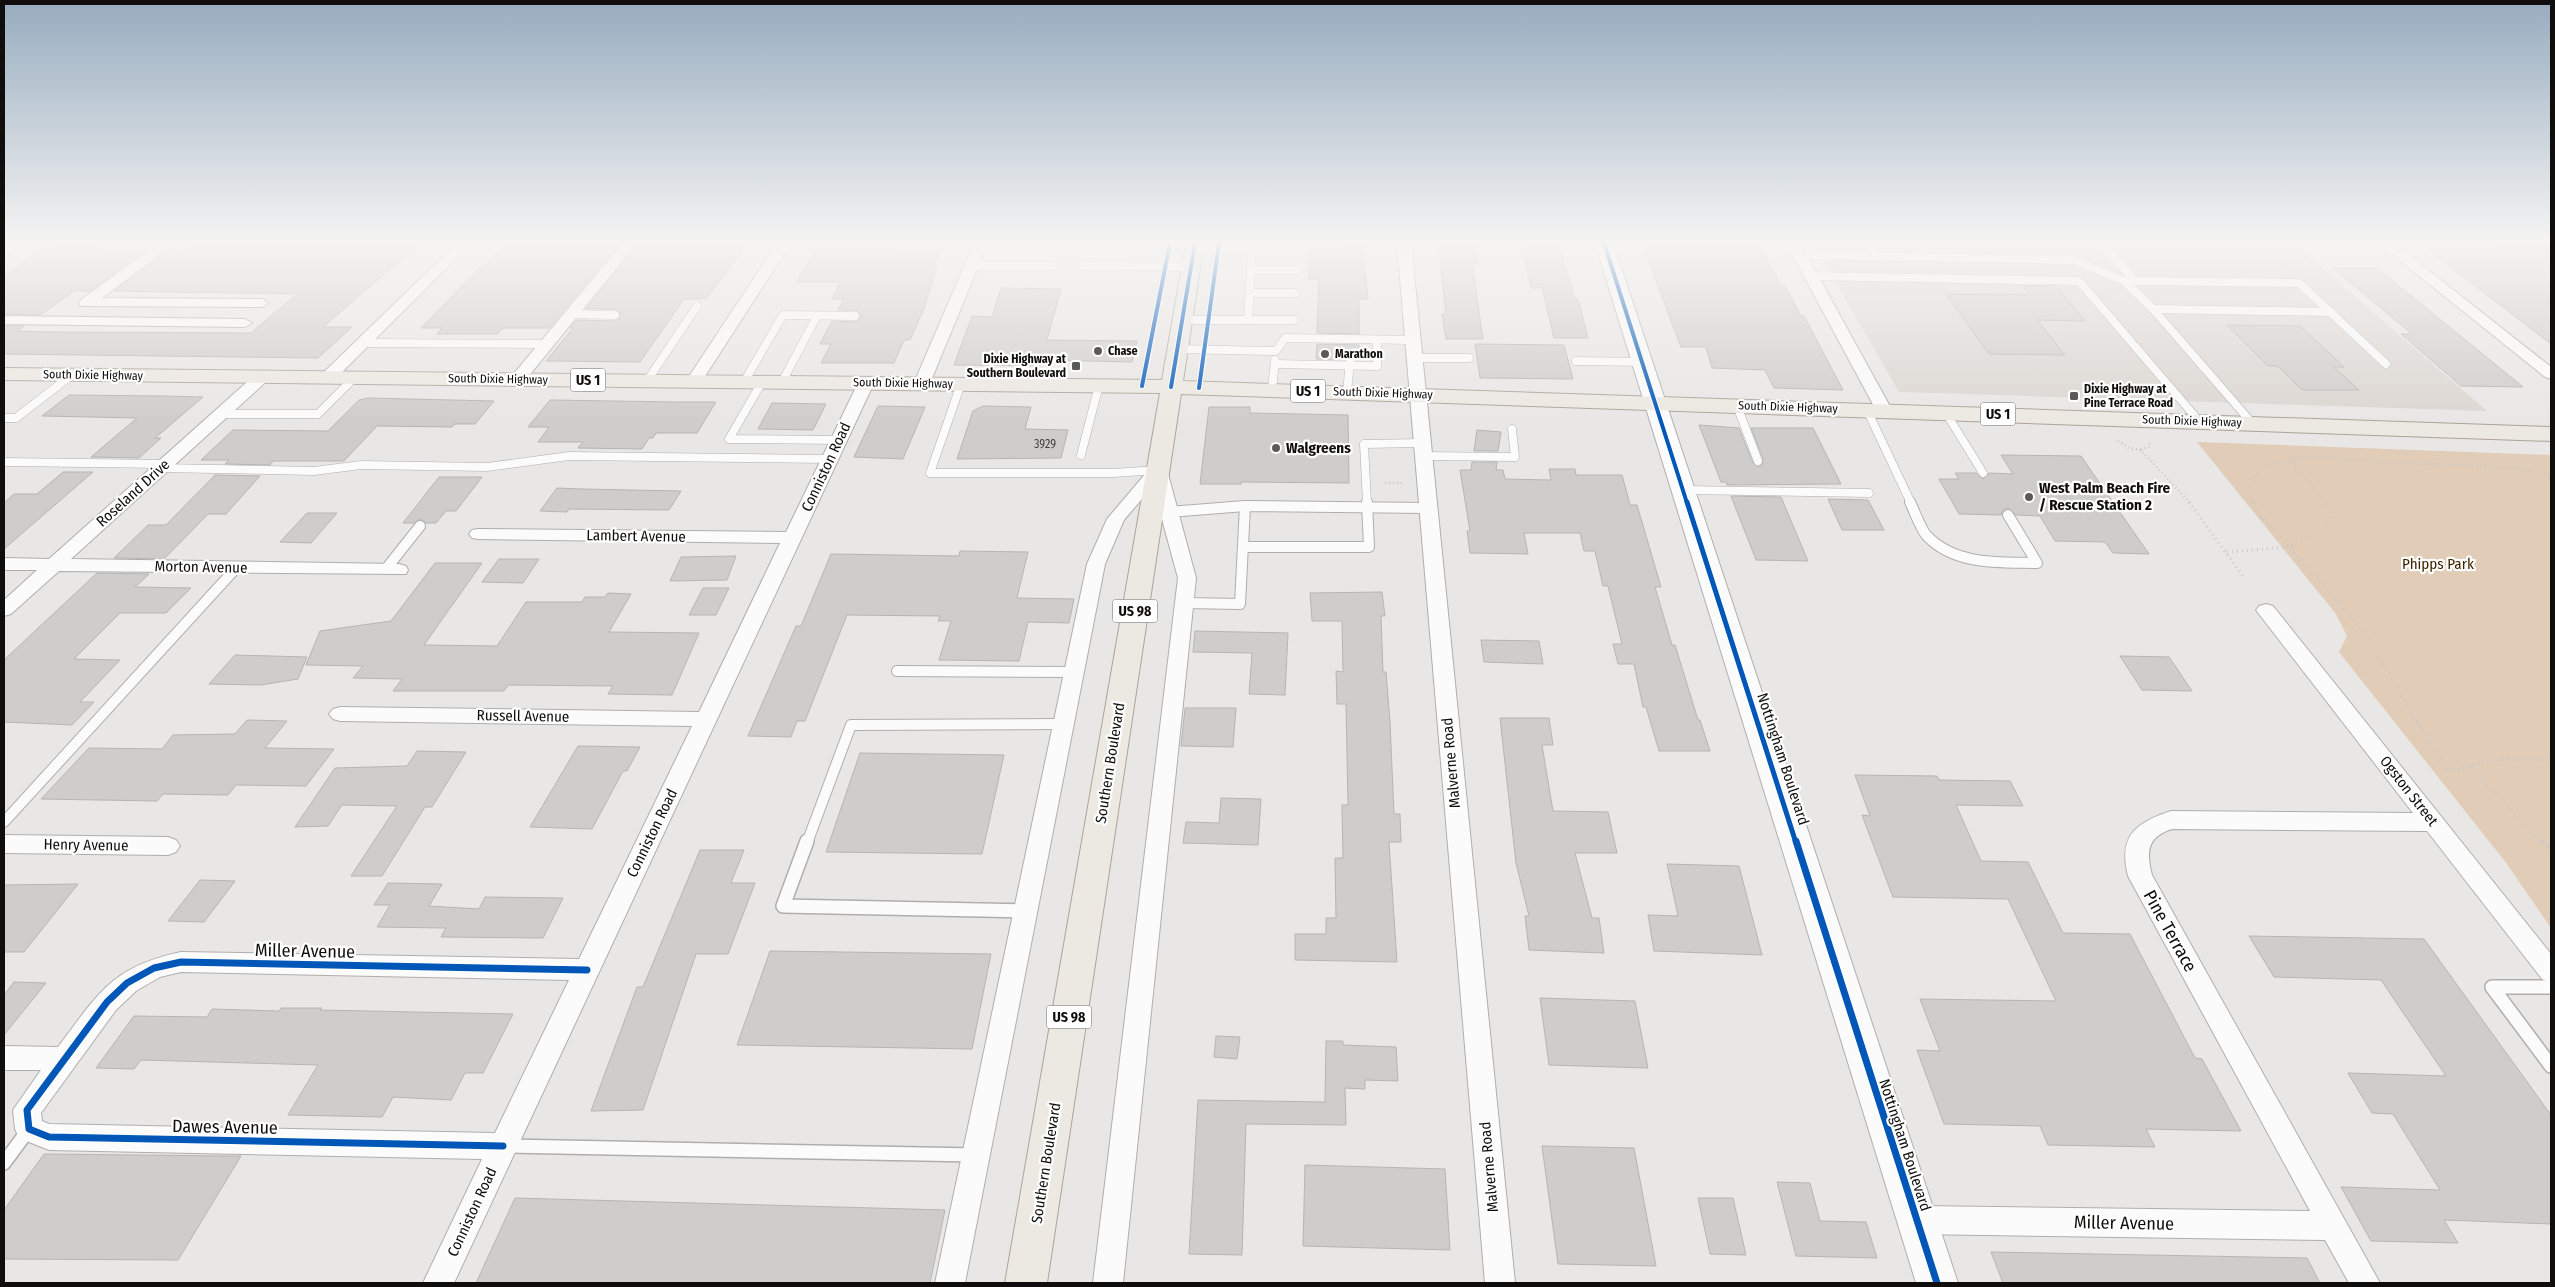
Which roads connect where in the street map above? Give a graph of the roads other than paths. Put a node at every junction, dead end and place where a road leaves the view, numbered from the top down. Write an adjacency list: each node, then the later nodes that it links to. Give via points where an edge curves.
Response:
1 (86, 303): 23 (street)
2 (404, 303): 30 (street)
3 (580, 303): 18 (street)
4 (745, 303): 50 (street)
5 (956, 303): 53 (street)
6 (1185, 303): 24 (main road, Southern Boulevard / US 98)
7 (1249, 303): 25 (lane)
8 (1409, 303): 34 (street, Malverne Road)
9 (1624, 303): 38 (street, Nottingham Boulevard)
10 (1824, 303): 62 (street)
11 (2098, 303): 66 (lane)
12 (2147, 303): 16 (lane)
13 (2321, 303): 17 (lane)
14 (2461, 303): 44 (street)
15 (697, 306): 49 (lane)
16 (2153, 309): 17 (lane); 67 (lane)
17 (2331, 312): 41 (lane)
18 (571, 314): 19 (lane); 31 (street)
19 (615, 315)
20 (817, 316): 21 (lane); 51 (lane); 51 (lane, via 783,315)
21 (855, 316)
22 (4, 320): 23 (street)
23 (62, 320): 27 (street)
24 (1182, 320): 25 (lane); 33 (main road, Southern Boulevard / US 98)
25 (1248, 320): 26 (lane)
26 (1294, 320)
27 (245, 323)
28 (1352, 339): 29 (lane); 32 (lane); 35 (lane, via 1299,342 1285,338)
29 (1376, 340): 34 (lane); 40 (lane, via 1377,366)
30 (363, 343): 31 (lane); 46 (street)
31 (546, 344): 48 (street)
32 (1351, 348)
33 (1178, 349): 35 (lane); 56 (main road, Southern Boulevard / US 98)
34 (1413, 349): 36 (lane); 59 (street, Malverne Road)
35 (1276, 351): 39 (lane)
36 (1469, 358)
37 (1576, 362): 38 (lane)
38 (1643, 362): 60 (street, Nottingham Boulevard)
39 (1275, 364): 40 (lane); 57 (lane)
40 (1350, 364): 58 (lane)
41 (2386, 364)
42 (4, 374): 43 (main road, South Dixie Highway / US 1)
43 (73, 374): 45 (main road, South Dixie Highway / US 1); 65 (lane, via 16,418)
44 (2551, 374)
45 (262, 376): 46 (main road, South Dixie Highway / US 1); 64 (street, Roseland Drive)
46 (328, 377): 47 (main road, South Dixie Highway / US 1)
47 (355, 378): 48 (main road, South Dixie Highway / US 1); 64 (lane, via 318,414)
48 (516, 380): 49 (main road, South Dixie Highway / US 1)
49 (648, 381): 50 (main road, South Dixie Highway / US 1)
50 (694, 381): 51 (main road, South Dixie Highway / US 1)
51 (762, 382): 52 (main road, South Dixie Highway / US 1); 70 (lane, via 729,439)
52 (866, 383): 53 (main road, South Dixie Highway / US 1); 70 (street, Conniston Road)
53 (922, 384): 54 (main road, South Dixie Highway / US 1)
54 (961, 384): 55 (main road, South Dixie Highway / US 1); 76 (lane, via 930,473 1113,474)
55 (1099, 385): 56 (main road, South Dixie Highway / US 1); 72 (lane)
56 (1171, 387): 57 (main road, South Dixie Highway / US 1); 76 (main road, Southern Boulevard / US 98)
57 (1272, 390): 58 (main road, South Dixie Highway / US 1)
58 (1347, 392): 59 (main road, South Dixie Highway / US 1)
59 (1417, 394): 60 (main road, South Dixie Highway / US 1); 71 (street, Malverne Road)
60 (1657, 403): 61 (main road, South Dixie Highway / US 1); 78 (street, Nottingham Boulevard)
61 (1737, 406): 62 (main road, South Dixie Highway / US 1); 73 (lane)
62 (1876, 410): 63 (main road, South Dixie Highway / US 1); 84 (lane, via 1874,429 1926,536 1938,547 1959,558 2037,563)
63 (1946, 412): 66 (main road, South Dixie Highway / US 1); 77 (lane)
64 (221, 414): 75 (street, Roseland Drive)
65 (4, 418)
66 (2198, 421): 67 (main road, South Dixie Highway / US 1)
67 (2252, 423): 69 (main road, South Dixie Highway / US 1)
68 (1512, 429): 71 (lane, via 1515,457)
69 (2551, 434)
70 (835, 450): 75 (lane, via 569,456 487,467 361,465 314,471); 87 (street, Conniston Road)
71 (1422, 450): 81 (lane, via 1364,444); 82 (street, Malverne Road)
72 (1082, 454)
73 (1758, 461)
74 (4, 462): 75 (lane)
75 (163, 466): 90 (street, Roseland Drive)
76 (1158, 470): 83 (street); 97 (street, via 1116,519 1102,547); 120 (main road, Southern Boulevard / US 98)
77 (1983, 473)
78 (1684, 490): 79 (lane); 116 (street, Nottingham Boulevard)
79 (1869, 493)
80 (1245, 506): 81 (lane); 83 (lane); 88 (lane)
81 (1367, 507): 82 (lane); 88 (lane, via 1369,548)
82 (1427, 508): 122 (street, Malverne Road)
83 (1169, 512): 93 (street, via 1187,578)
84 (2008, 515)
85 (420, 526): 92 (lane)
86 (478, 534): 87 (street, Lambert Avenue)
87 (793, 538): 99 (street, Conniston Road)
88 (1243, 547): 93 (lane, via 1240,604)
89 (4, 564): 90 (street, Morton Avenue)
90 (53, 565): 91 (street, Morton Avenue); 94 (street, Roseland Drive)
91 (237, 567): 92 (street, Morton Avenue); 101 (lane)
92 (392, 569)
93 (1185, 603): 121 (street)
94 (4, 610)
95 (2266, 610): 102 (street, Ogston Street)
96 (897, 672): 97 (lane)
97 (1074, 672): 100 (street)
98 (340, 714): 99 (street, Russell Avenue)
99 (707, 719): 106 (street, Conniston Road)
100 (1064, 724): 105 (street); 105 (lane, via 851,725 783,906)
101 (4, 822)
102 (2434, 822): 107 (street, Ogston Street); 117 (street, Pine Terrace, via 2171,820 2154,825 2136,846 2135,860 2140,876)
103 (4, 844): 104 (street, Henry Avenue)
104 (168, 846)
105 (1026, 911): 114 (street)
106 (587, 970): 110 (street, Miller Avenue, via 180,962 154,968 127,983 107,1002); 113 (street, Conniston Road)
107 (2551, 972)
108 (2551, 987): 111 (lane, via 2492,987)
109 (4, 1058): 110 (street)
110 (63, 1060): 112 (street, via 27,1110)
111 (2551, 1066)
112 (30, 1129): 113 (street, Dawes Avenue, via 49,1137); 115 (lane)
113 (503, 1146): 114 (lane); 118 (street, Conniston Road)
114 (975, 1155): 119 (street)
115 (4, 1163)
116 (1916, 1220): 117 (street, Miller Avenue); 123 (street, Nottingham Boulevard)
117 (2333, 1226): 124 (street, Pine Terrace)
118 (438, 1283)
119 (950, 1283)
120 (1026, 1283)
121 (1108, 1283)
122 (1500, 1283)
123 (1937, 1283)
124 (2365, 1283)

